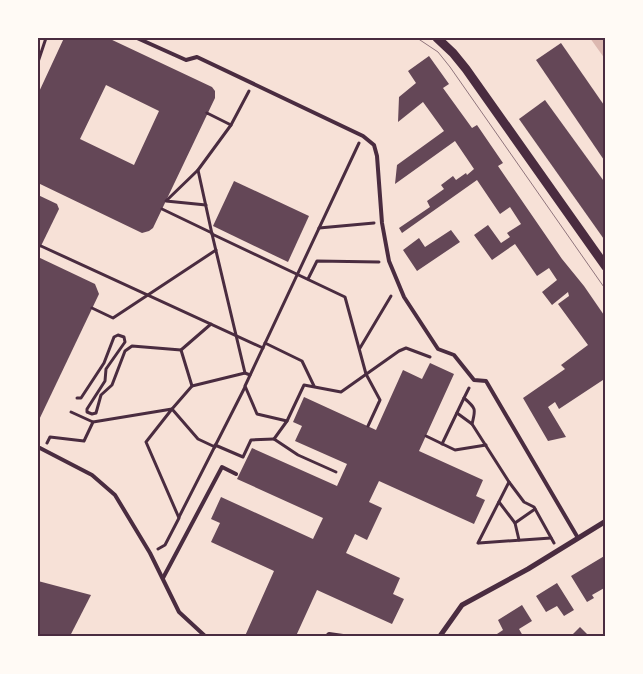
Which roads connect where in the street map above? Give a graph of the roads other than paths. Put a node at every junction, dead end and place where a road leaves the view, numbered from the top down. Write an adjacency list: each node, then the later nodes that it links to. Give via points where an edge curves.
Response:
1 (137, 38): 7 (lane, via 186,60 197,57 363,136 374,145 389,261 404,297 438,349 454,355 474,380 486,381)
2 (437, 38): 3 (street, via 466,69)
3 (606, 267)
4 (38, 447): 8 (lane, via 92,475 115,495)
5 (236, 474): 8 (lane, via 222,468)
6 (606, 521): 7 (street)
7 (578, 538): 12 (street, via 462,605)
8 (163, 578): 9 (lane, via 179,612)
9 (205, 636)
10 (327, 636): 11 (lane)
11 (342, 636)
12 (440, 636)

